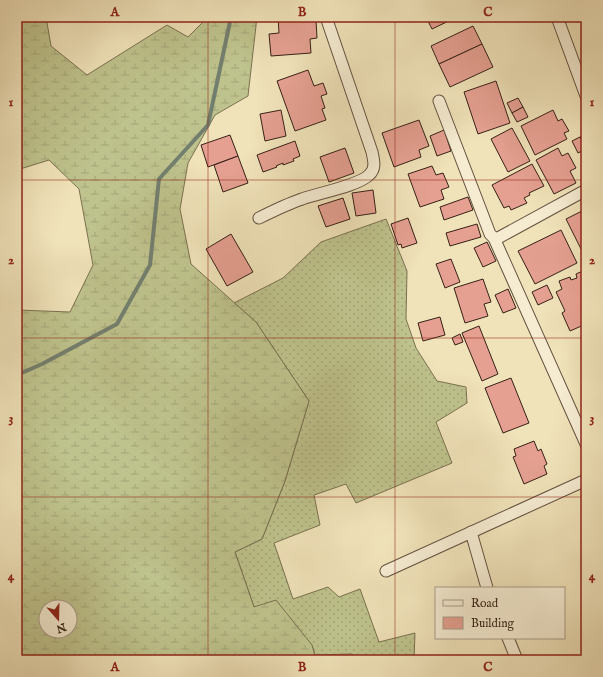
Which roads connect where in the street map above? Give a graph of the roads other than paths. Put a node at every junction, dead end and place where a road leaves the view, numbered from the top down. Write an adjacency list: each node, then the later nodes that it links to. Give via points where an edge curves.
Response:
1 (326, 17): 6 (street, via 372,152 373,171 359,181 302,199)
2 (557, 17): 3 (street)
3 (586, 96)
4 (439, 101): 7 (street, via 490,234)
5 (586, 190): 7 (street)
6 (259, 218)
7 (494, 238): 8 (street)
8 (586, 444)
9 (586, 480): 10 (street)
10 (471, 532): 11 (street); 12 (street)
11 (386, 571)
12 (487, 587)
13 (508, 639): 14 (street)
14 (518, 660)

